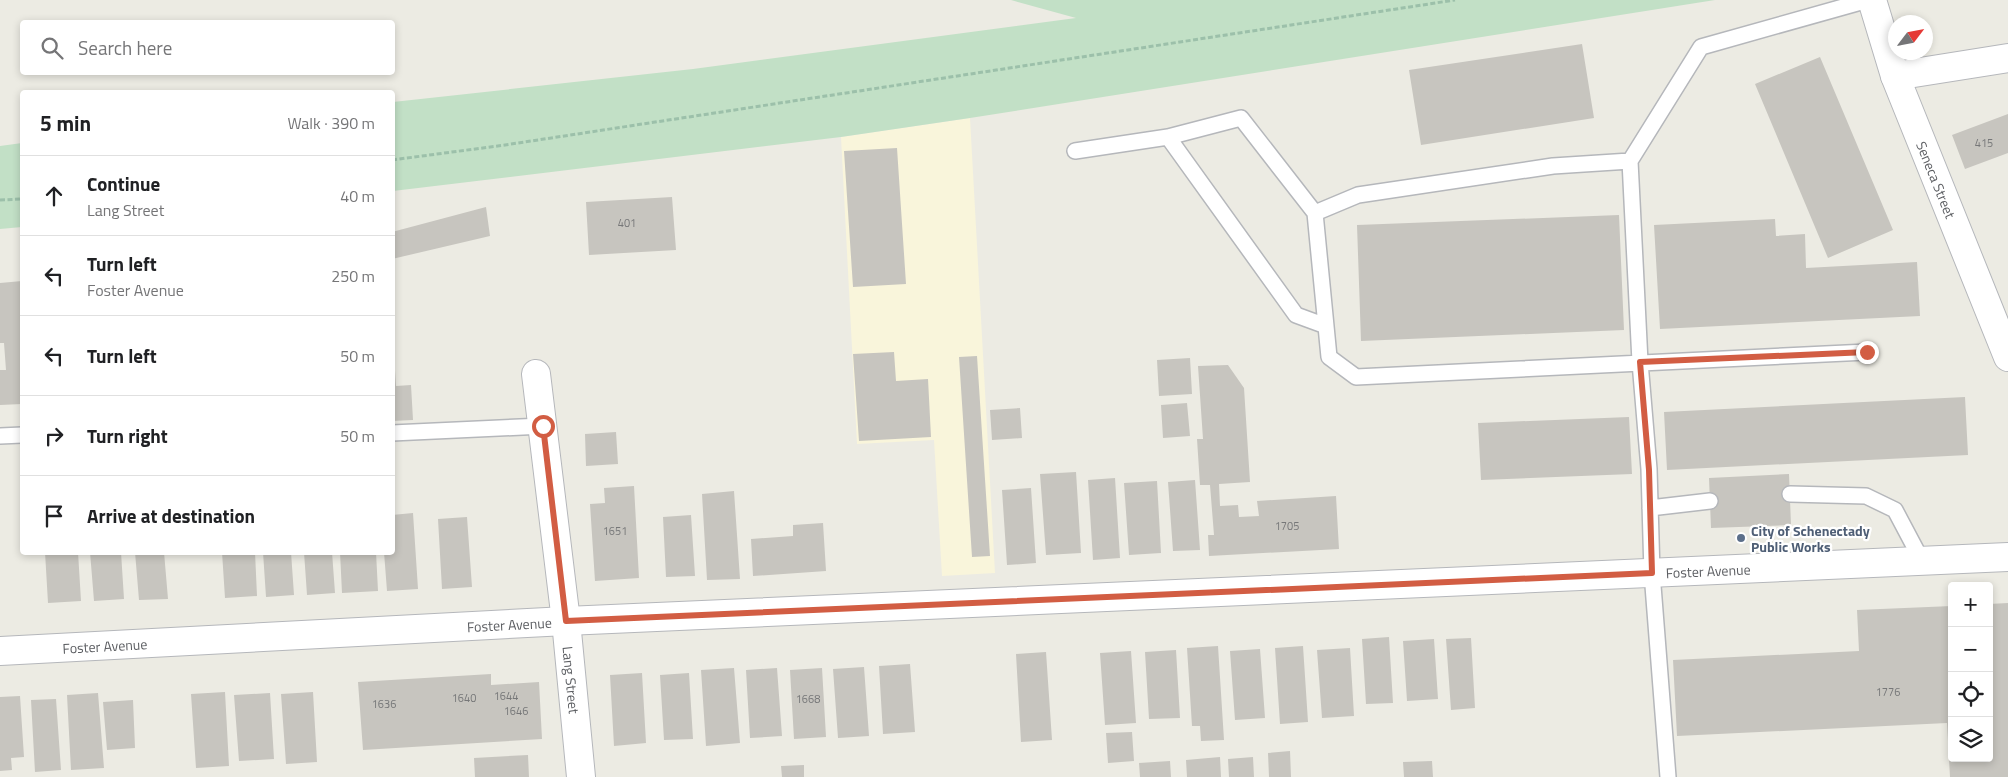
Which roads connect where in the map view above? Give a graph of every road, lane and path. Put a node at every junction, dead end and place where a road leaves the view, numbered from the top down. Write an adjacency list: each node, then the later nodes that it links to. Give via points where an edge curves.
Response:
1 (1455, 0): 8 (path)
2 (1868, 0): 9 (lane, via 1701,47)
3 (1872, 0): 5 (street, Seneca Street)
4 (2008, 58): 5 (street)
5 (1895, 76): 15 (street, Seneca Street)
6 (1168, 137): 7 (lane); 12 (lane, via 1242,118); 13 (lane, via 1296,315)
7 (1075, 151)
8 (395, 160)
9 (1630, 161): 12 (lane, via 1553,166 1358,195); 16 (lane)
10 (20, 199): 11 (path)
11 (0, 200)
12 (1315, 213): 13 (lane)
13 (1326, 326): 16 (lane, via 1328,356 1356,377)
14 (1867, 352): 16 (lane)
15 (2008, 357)
16 (1640, 362): 24 (lane)
17 (536, 374): 18 (street, Lang Street)
18 (543, 426): 19 (lane); 28 (street, Lang Street)
19 (395, 433)
20 (20, 435): 21 (lane)
21 (0, 436)
22 (1790, 494): 26 (lane, via 1866,496 1895,510)
23 (1710, 501): 24 (lane)
24 (1650, 508): 27 (lane)
25 (2008, 557): 26 (street, Foster Avenue)
26 (1922, 561): 27 (street, Foster Avenue)
27 (1652, 573): 28 (street, Foster Avenue); 31 (lane)
28 (566, 621): 29 (street, Foster Avenue); 30 (street, Lang Street)
29 (0, 651)
30 (581, 777)
31 (1668, 777)

